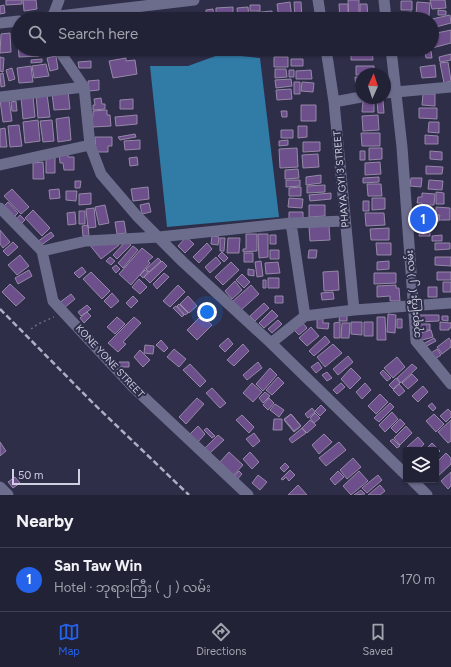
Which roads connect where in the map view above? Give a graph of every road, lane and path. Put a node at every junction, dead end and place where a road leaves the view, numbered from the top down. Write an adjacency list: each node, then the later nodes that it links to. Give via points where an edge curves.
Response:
1 (58, 0): 6 (street)
2 (194, 0): 5 (street)
3 (318, 0): 8 (street)
4 (384, 0): 9 (street)
5 (164, 2): 7 (street)
6 (52, 12)
7 (92, 12)
8 (320, 12)
9 (385, 12)
10 (12, 22): 11 (street)
11 (0, 24)
12 (63, 56): 16 (street)
13 (327, 56): 21 (street, PHAYA GYI 3 STREET)
14 (390, 56): 15 (street, ဘုရားကြီး ( ၂ ) လမ်း)
15 (390, 68)
16 (84, 87): 19 (street); 22 (street)
17 (451, 87): 18 (street)
18 (391, 92): 30 (street, ဘုရားကြီး ( ၂ ) လမ်း, via 402,147)
19 (0, 96)
20 (355, 98): 21 (street)
21 (334, 102): 25 (street, PHAYA GYI 3 STREET)
22 (90, 145): 23 (street); 27 (street, via 101,174 136,216)
23 (0, 164)
24 (0, 208): 28 (street)
25 (345, 221): 26 (street); 31 (street, PHAYA GYI 3 STREET)
26 (291, 223): 27 (street); 33 (street)
27 (159, 237): 28 (street, via 86,241); 35 (street)
28 (42, 251): 32 (street, KONE YONE STREET, via 53,301)
29 (451, 302): 30 (street)
30 (414, 305): 31 (street); 36 (street, ဘုရားကြီး ( ၂ ) လမ်း, via 416,341)
31 (354, 310): 33 (street)
32 (65, 312): 34 (path); 41 (street, KONE YONE STREET, via 133,387)
33 (305, 316): 35 (street)
34 (31, 329)
35 (271, 343): 37 (street)
36 (451, 384)
37 (403, 471)
38 (415, 483): 42 (street)
39 (0, 487): 40 (street)
40 (8, 495)
41 (248, 495)
42 (427, 495)

